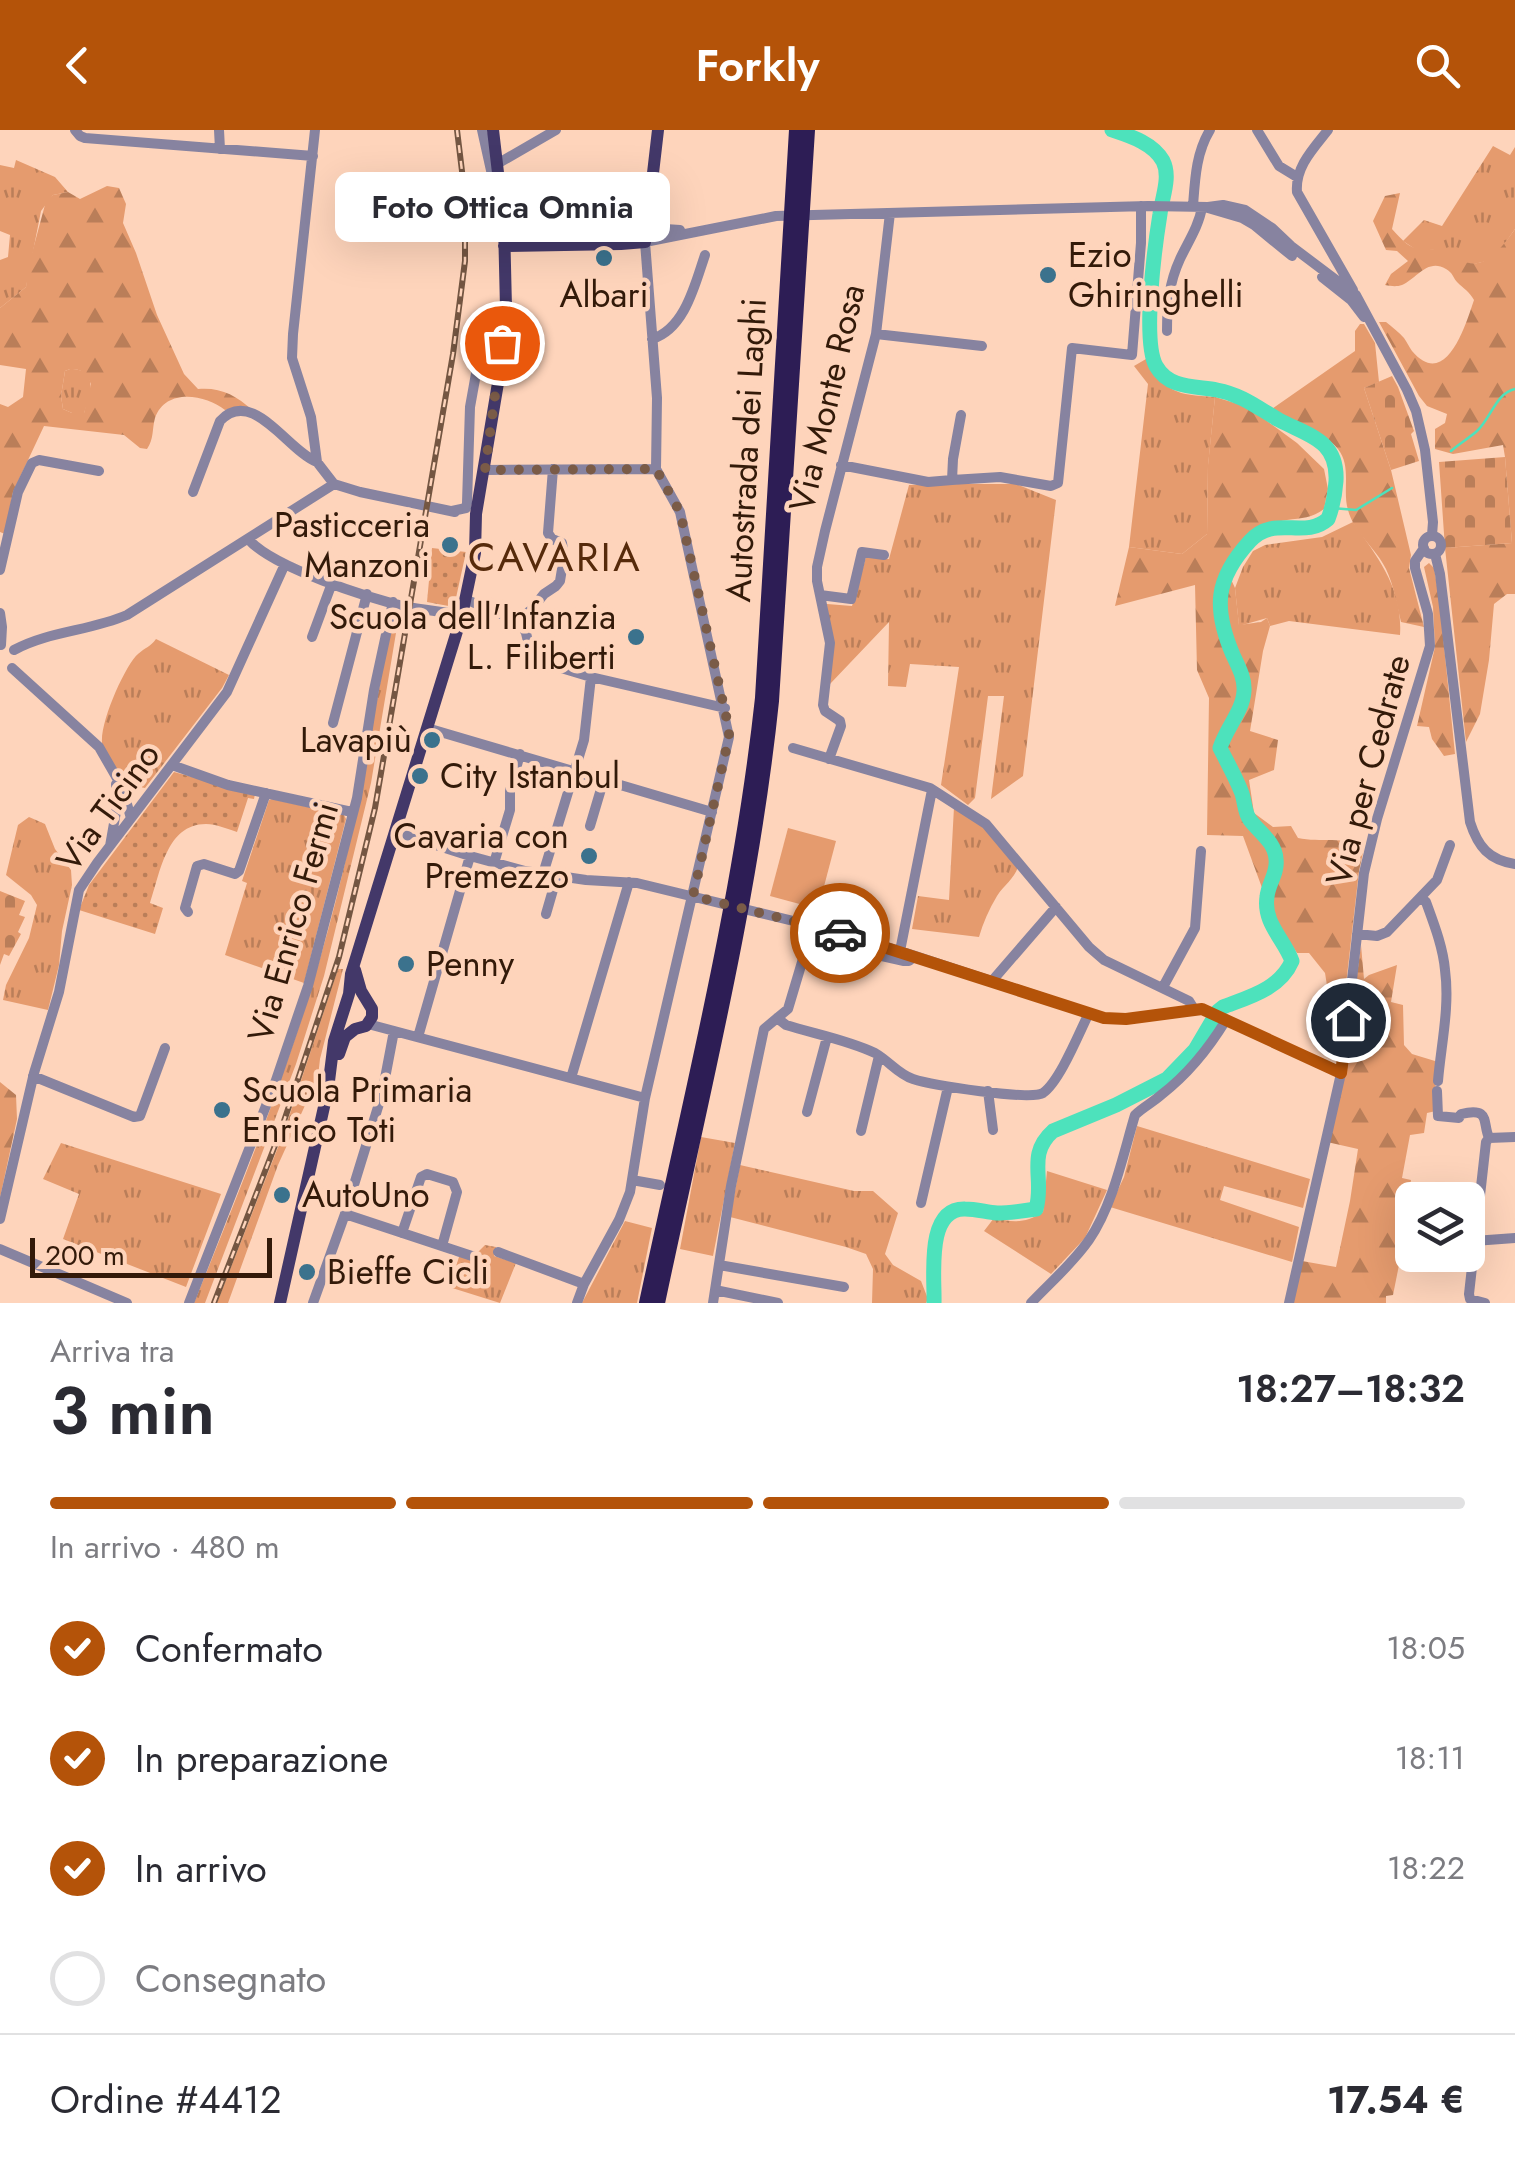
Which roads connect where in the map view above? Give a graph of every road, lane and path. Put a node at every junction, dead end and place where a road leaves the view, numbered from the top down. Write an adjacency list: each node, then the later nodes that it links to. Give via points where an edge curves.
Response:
1 (75, 130): 13 (street, via 85,138)
2 (219, 130): 13 (street)
3 (315, 130): 14 (street)
4 (482, 130): 15 (street, via 492,175)
5 (493, 130): 15 (main road)
6 (556, 130): 15 (street)
7 (658, 130): 21 (main road)
8 (796, 130): 154 (highway, Autostrada dei Laghi, via 752,786)
9 (808, 130): 155 (highway, Autostrada dei Laghi, via 763,786)
10 (1210, 130): 19 (street, via 1198,159)
11 (1257, 130): 16 (street, via 1279,166)
12 (1328, 130): 16 (street)
13 (220, 149): 14 (street)
14 (313, 156): 39 (street, via 292,346)
15 (498, 171): 26 (main road)
16 (1297, 177): 24 (street, via 1297,192)
17 (585, 189): 25 (street)
18 (1145, 206): 19 (street); 20 (street); 45 (street, via 1132,354 1072,348 1058,482)
19 (1201, 207): 29 (street, via 1245,210); 30 (street, via 1254,225); 33 (street, via 1172,281)
20 (890, 213): 22 (street, via 776,216); 34 (street, Via Monte Rosa)
21 (648, 214): 22 (street, via 665,229); 23 (main road)
22 (706, 229): 23 (street)
23 (646, 242): 25 (main road); 36 (street)
24 (1324, 242): 28 (street); 29 (street, via 1322,260)
25 (584, 245): 26 (main road)
26 (504, 246): 43 (main road, via 506,308)
27 (704, 255): 36 (street, via 679,318)
28 (1335, 260): 30 (street); 31 (street)
29 (1312, 262): 30 (street)
30 (1329, 278): 31 (street); 35 (street)
31 (1356, 295): 35 (street)
32 (482, 317): 48 (street, via 470,407 468,503)
33 (1167, 331)
34 (876, 334): 37 (street); 40 (street, Via Monte Rosa)
35 (1377, 334): 51 (street, via 1416,411 1432,535 1442,543)
36 (652, 339): 42 (street)
37 (982, 346)
38 (961, 415): 45 (street)
39 (317, 462): 46 (street); 47 (street, via 249,410 234,412 220,421)
40 (841, 465): 45 (street, via 928,482); 57 (street, Via Monte Rosa, via 820,554)
41 (552, 469): 42 (street); 43 (street); 62 (street, via 548,533 562,543 562,575)
42 (656, 469): 68 (street, via 680,512)
43 (485, 470): 49 (main road)
44 (99, 471): 54 (street, via 32,463 18,492)
45 (952, 480)
46 (334, 484): 48 (street); 50 (street)
47 (193, 492)
48 (452, 511): 49 (street)
49 (476, 514): 58 (main road)
50 (248, 539): 53 (street); 65 (street, via 127,615)
51 (1429, 551): 92 (street, via 1440,574 1470,822 1486,853); 101 (street, Via per Cedrate, via 1415,560 1415,568 1430,646 1364,872)
52 (884, 555): 57 (street, via 862,552 851,599)
53 (285, 564): 55 (street); 74 (street, Via Ticino, via 227,692)
54 (0, 570)
55 (332, 584): 56 (street); 63 (street)
56 (368, 594): 59 (street); 69 (street)
57 (820, 595): 73 (street, Via Monte Rosa, via 830,643 823,706 841,726)
58 (465, 598): 61 (main road); 62 (street)
59 (393, 602): 61 (street); 82 (street, Via Enrico Fermi)
60 (0, 613): 64 (street)
61 (462, 615): 70 (main road)
62 (519, 618): 67 (street, via 533,654)
63 (312, 638)
64 (1, 646): 65 (street)
65 (14, 650): 66 (street, via 17,659)
66 (6, 670): 77 (street, via 98,747)
67 (591, 677): 68 (street); 75 (street)
68 (724, 708): 83 (street, via 729,737)
69 (333, 723)
70 (427, 728): 72 (street); 86 (main road)
71 (793, 748): 73 (street)
72 (520, 754): 75 (street); 91 (street)
73 (829, 758): 78 (street)
74 (172, 766): 79 (street, Via Ticino); 80 (street)
75 (574, 770): 76 (street); 93 (street)
76 (604, 779): 83 (street); 85 (street)
77 (119, 783): 79 (street, via 132,794); 81 (street); 84 (street)
78 (932, 790): 98 (street, via 986,824); 102 (street)
79 (152, 791): 84 (street, Via Ticino)
80 (266, 793): 82 (street); 99 (street, via 239,872 197,866)
81 (117, 806): 84 (street); 88 (street)
82 (352, 812): 150 (street, Via Enrico Fermi, via 299,1014)
83 (712, 812): 96 (street)
84 (127, 823): 88 (street, Via Ticino)
85 (590, 826)
86 (394, 832): 90 (street); 104 (main road)
87 (1450, 845): 97 (street, via 1438,880)
88 (110, 846): 121 (street, Via Ticino, via 78,890 59,992)
89 (1200, 851): 106 (street, via 1195,928)
90 (470, 856): 91 (street); 114 (street)
91 (494, 863): 93 (street)
92 (1515, 864)
93 (544, 874): 94 (street)
94 (557, 876): 95 (street); 100 (street)
95 (629, 882): 96 (street); 122 (street)
96 (693, 896): 102 (street); 125 (street)
97 (1421, 898): 101 (street, via 1382,935); 130 (street, via 1446,973 1438,1116 1482,1115)
98 (1056, 907): 105 (street); 106 (street, via 1104,960)
99 (188, 912)
100 (546, 914)
101 (1357, 934): 120 (street, Via per Cedrate)
102 (900, 951): 103 (street)
103 (915, 956): 105 (street); 111 (street, via 904,961 808,942 788,1008)
104 (355, 963): 108 (main road); 110 (main road)
105 (992, 981): 109 (street)
106 (1162, 987): 107 (street)
107 (1194, 1008): 109 (street, via 1126,1019); 112 (street)
108 (343, 1009): 110 (main road, via 345,1022); 110 (main road, via 360,998); 119 (main road)
109 (1088, 1013): 124 (street, via 1046,1091 1030,1097)
110 (365, 1018): 113 (street); 118 (street, via 381,1036); 119 (main road, via 344,1040)
111 (777, 1018): 115 (street); 144 (street, via 764,1030)
112 (1224, 1019): 120 (street); 158 (street, via 1190,1069 1135,1115 1093,1234)
113 (398, 1032): 114 (street); 118 (street)
114 (418, 1037): 122 (street)
115 (827, 1037): 117 (street); 126 (street)
116 (164, 1048): 121 (street, via 140,1116)
117 (879, 1056): 123 (street, via 906,1076); 128 (street)
118 (388, 1060): 135 (street)
119 (331, 1073): 151 (main road)
120 (1341, 1073): 159 (street, Via per Cedrate)
121 (33, 1076): 136 (street, Via Ticino)
122 (571, 1078): 125 (street)
123 (948, 1087): 124 (street); 134 (street)
124 (988, 1092): 127 (street)
125 (645, 1098): 131 (street)
126 (807, 1112)
127 (993, 1130)
128 (861, 1131)
129 (1515, 1137): 130 (street)
130 (1489, 1138): 132 (street)
131 (632, 1180): 133 (street); 146 (street)
132 (1481, 1182)
133 (660, 1185)
134 (921, 1203)
135 (345, 1214): 137 (street); 152 (street)
136 (0, 1220)
137 (402, 1233): 140 (street); 140 (street, via 421,1177 453,1182 457,1192)
138 (1515, 1238): 139 (street)
139 (1485, 1240)
140 (442, 1246): 143 (street)
141 (0, 1248): 149 (street)
142 (498, 1252): 146 (street)
143 (478, 1258)
144 (719, 1265): 147 (street); 148 (street)
145 (1472, 1272): 160 (street, via 1470,1300)
146 (584, 1284): 153 (street)
147 (844, 1286)
148 (715, 1290): 156 (street); 157 (street)
149 (127, 1303)
150 (189, 1303)
151 (280, 1303)
152 (313, 1303)
153 (577, 1303)
154 (646, 1303)
155 (658, 1303)
156 (713, 1303)
157 (778, 1303)
158 (1031, 1303)
159 (1289, 1303)
160 (1485, 1303)

